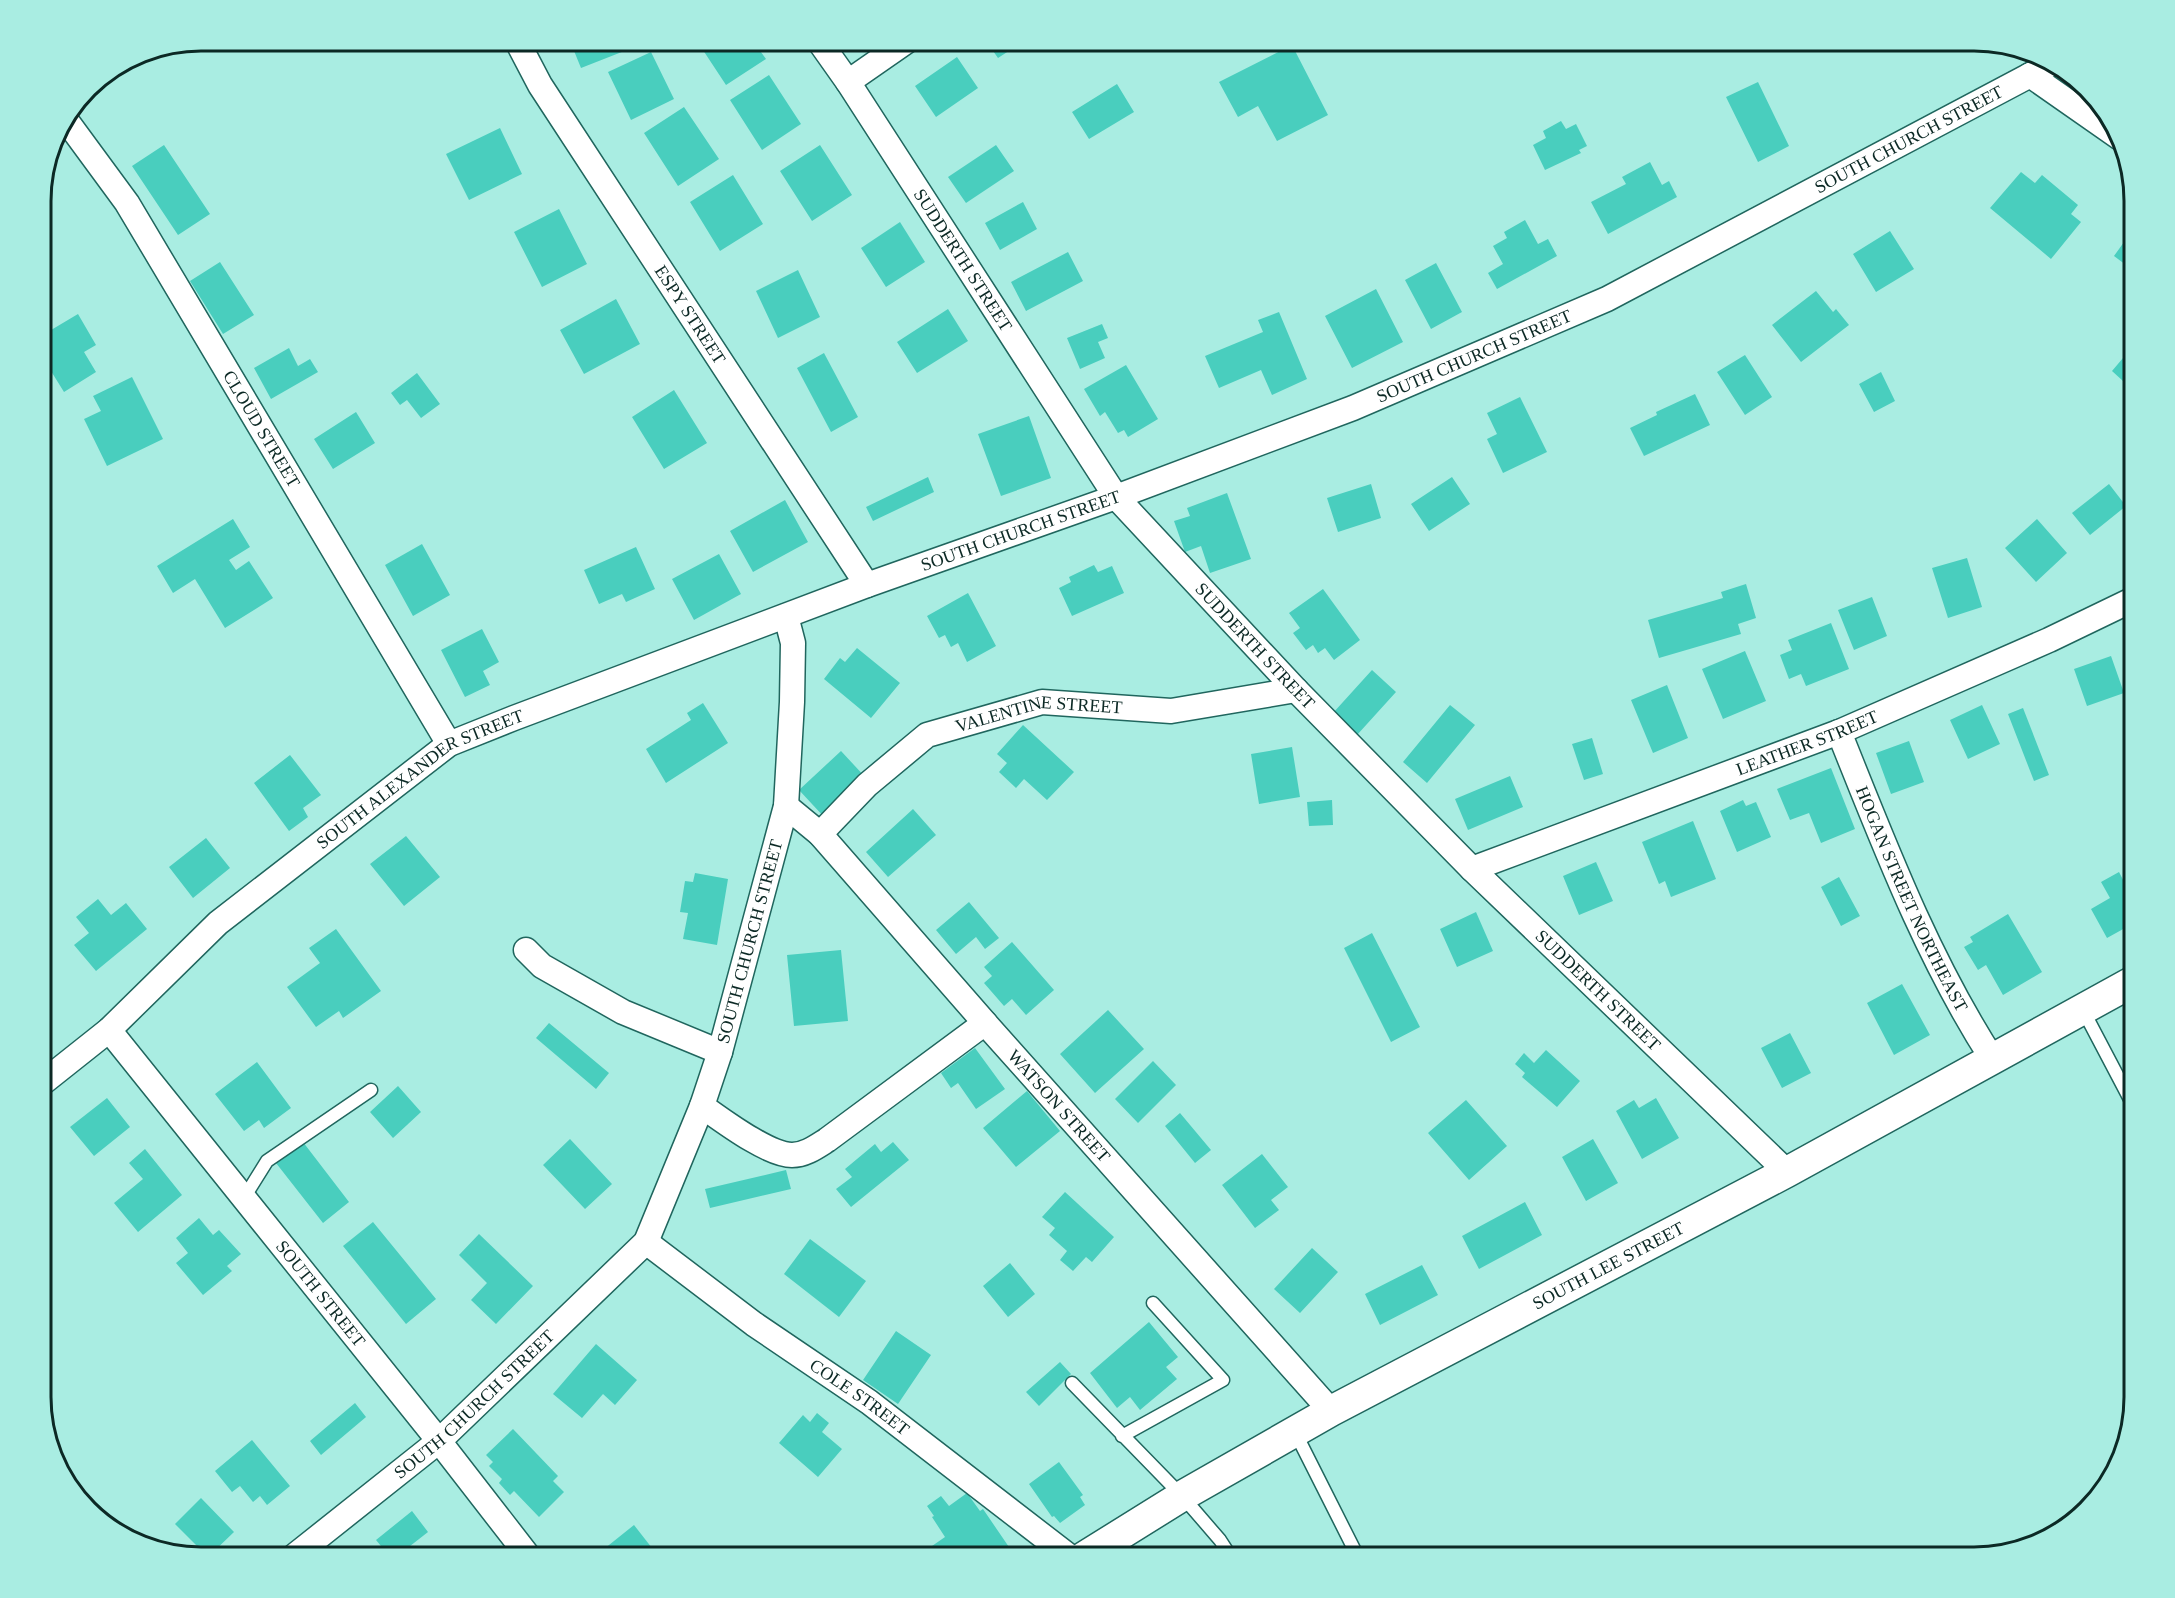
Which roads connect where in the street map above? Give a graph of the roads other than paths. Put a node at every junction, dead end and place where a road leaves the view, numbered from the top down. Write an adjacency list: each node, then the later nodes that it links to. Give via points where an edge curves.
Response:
1 (523, 51): 10 (street, ESPY STREET, via 546,95)
2 (827, 51): 6 (street, SUDDERTH STREET)
3 (892, 51): 6 (street)
4 (2043, 68): 5 (street, SOUTH CHURCH STREET)
5 (2030, 75): 8 (street); 9 (street, SOUTH CHURCH STREET, via 1607,299 1353,408)
6 (848, 82): 9 (street, SUDDERTH STREET)
7 (71, 126): 15 (street, CLOUD STREET, via 127,203)
8 (2105, 128)
9 (1116, 497): 10 (street, SOUTH CHURCH STREET); 13 (street, SUDDERTH STREET)
10 (867, 585): 12 (street, SOUTH ALEXANDER STREET)
11 (2124, 604): 14 (street, LEATHER STREET)
12 (786, 616): 15 (street, SOUTH ALEXANDER STREET); 16 (street, SOUTH CHURCH STREET, via 793,644)
13 (1296, 690): 17 (street, VALENTINE STREET, via 1171,711 1042,702 927,735 867,785); 18 (street, SUDDERTH STREET)
14 (1839, 732): 18 (street, LEATHER STREET); 25 (street, HOGAN STREET NORTHEAST, via 1902,889 1937,962)
15 (449, 744): 23 (street, SOUTH ALEXANDER STREET, via 218,923)
16 (786, 806): 17 (street, WATSON STREET); 24 (street, SOUTH CHURCH STREET)
17 (820, 834): 22 (street, WATSON STREET)
18 (1472, 869): 30 (street, SUDDERTH STREET)
19 (526, 950): 24 (street, via 542,966 623,1012)
20 (2124, 987): 21 (street, SOUTH LEE STREET)
21 (2083, 1010): 25 (street, SOUTH LEE STREET); 27 (lane)
22 (985, 1023): 29 (street, via 826,1140 800,1154 784,1154 767,1146); 35 (street, WATSON STREET)
23 (109, 1030): 26 (street, SOUTH ALEXANDER STREET); 31 (street, SOUTH STREET)
24 (720, 1052): 29 (street)
25 (1993, 1060): 30 (street, SOUTH LEE STREET)
26 (51, 1076)
27 (2124, 1088)
28 (371, 1090): 31 (lane, via 267,1161)
29 (702, 1106): 32 (street)
30 (1787, 1172): 35 (street, SOUTH LEE STREET)
31 (244, 1198): 38 (street, SOUTH STREET)
32 (646, 1242): 38 (street, SOUTH CHURCH STREET); 42 (street, COLE STREET, via 754,1324 869,1402)
33 (1153, 1303): 37 (lane, via 1223,1380)
34 (1072, 1383): 37 (lane)
35 (1330, 1411): 36 (street, SOUTH LEE STREET)
36 (1295, 1431): 39 (street, SOUTH LEE STREET); 45 (lane)
37 (1122, 1436): 39 (lane)
38 (439, 1441): 40 (street, SOUTH CHURCH STREET); 41 (street, SOUTH STREET)
39 (1182, 1496): 43 (street, SOUTH LEE STREET); 44 (lane)
40 (306, 1547)
41 (521, 1547)
42 (1057, 1547)
43 (1100, 1547)
44 (1225, 1547)
45 (1353, 1547)

